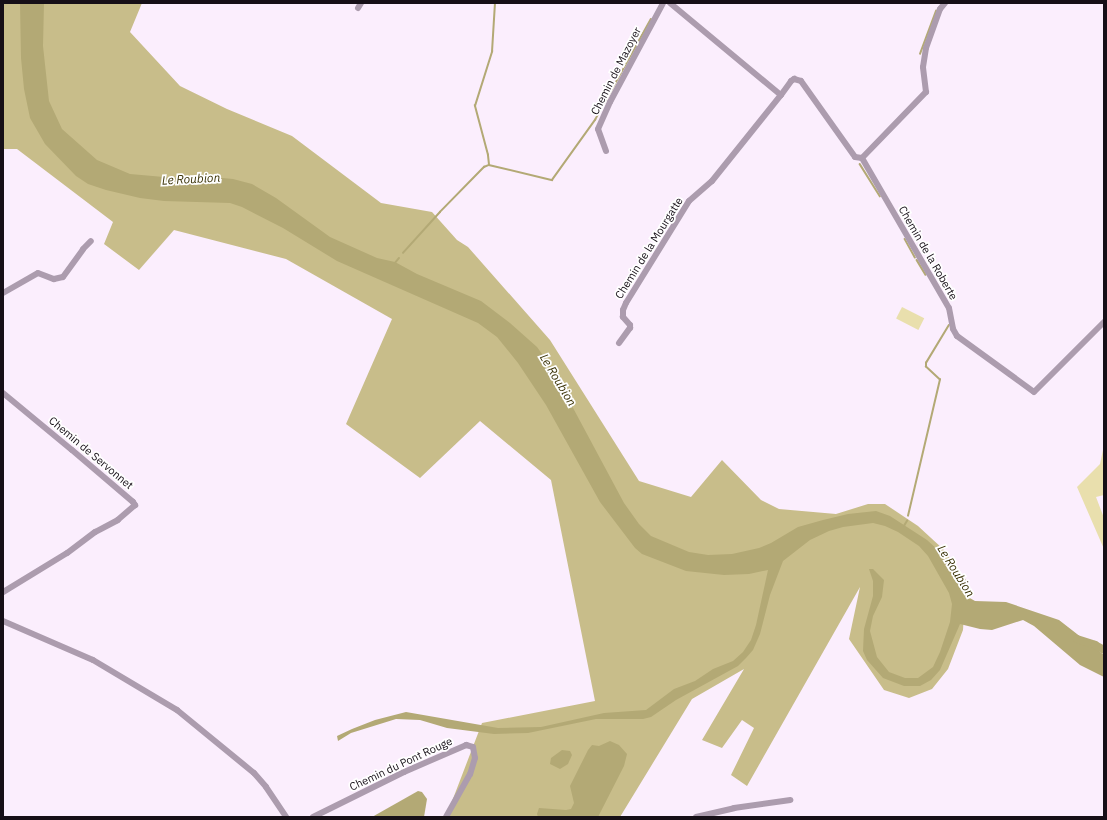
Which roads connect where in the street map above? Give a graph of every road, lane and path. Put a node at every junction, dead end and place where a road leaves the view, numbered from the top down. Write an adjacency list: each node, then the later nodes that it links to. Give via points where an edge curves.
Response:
1 (664, 3): 5 (street, Chemin de Mazoyer, via 598,129)
2 (670, 3): 4 (street)
3 (945, 3): 6 (street, via 940,9 926,48 923,67 926,92)
4 (781, 95): 6 (street, via 791,81 801,81 852,153); 10 (street, Chemin de la Mourgatte, via 712,181 689,201 626,303 623,317 630,328)
5 (606, 151)
6 (860, 158): 9 (street, Chemin de la Roberte, via 949,308 957,336 1034,392)
7 (91, 241): 8 (street, via 63,277 54,279 38,273)
8 (3, 293)
9 (1104, 322)
10 (619, 342)
11 (3, 394): 12 (street, Chemin de Servonnet, via 135,505 118,520 95,532 67,553)
12 (3, 592)
13 (3, 621): 15 (street, via 91,659 187,717 254,773)
14 (790, 800): 18 (street, via 734,808)
15 (286, 817)
16 (313, 817): 17 (street, Chemin du Pont Rouge, via 404,772 466,745 473,747 475,758 470,774)
17 (446, 817)
18 (696, 817)

